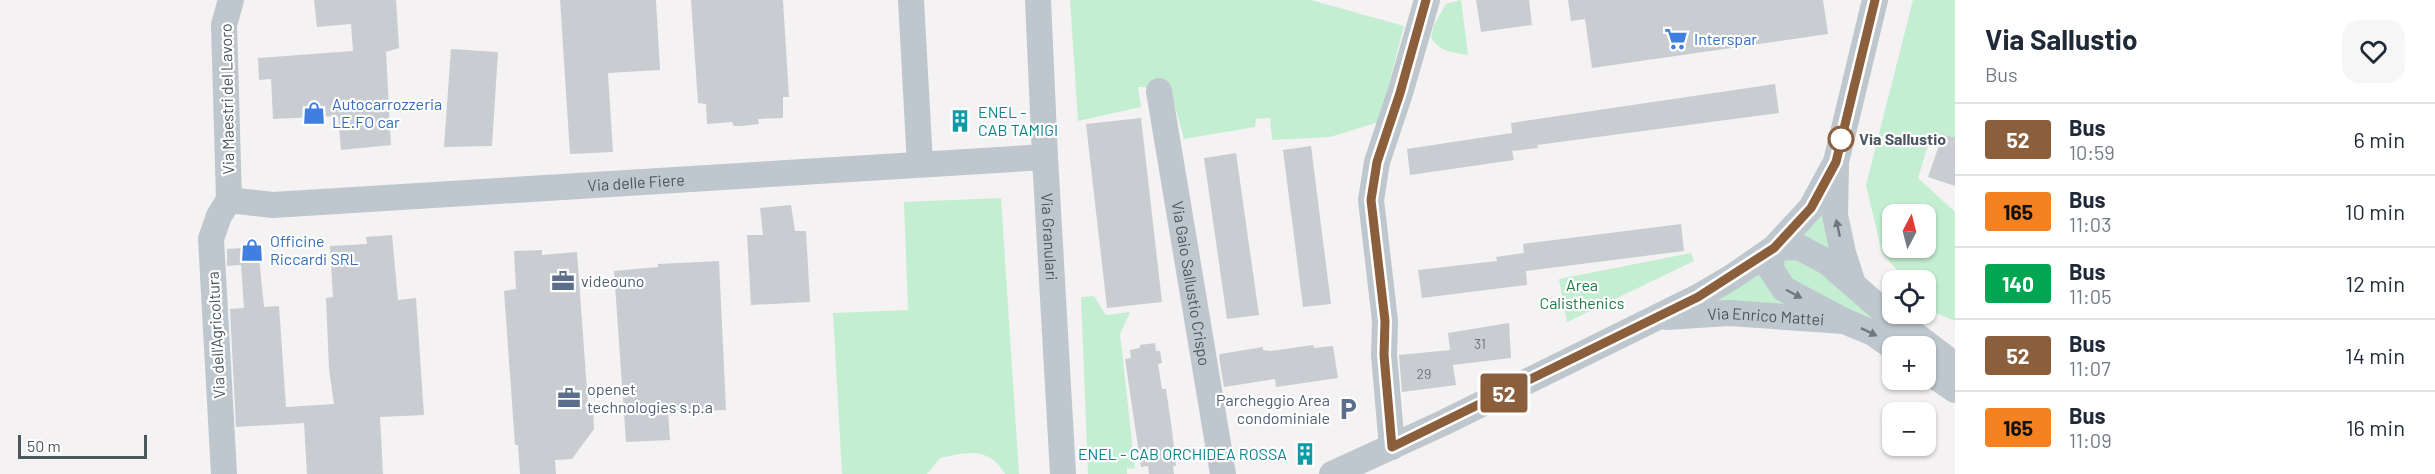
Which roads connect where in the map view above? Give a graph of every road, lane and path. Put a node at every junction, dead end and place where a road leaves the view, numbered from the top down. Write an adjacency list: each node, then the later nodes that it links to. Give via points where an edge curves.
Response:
1 (231, 0): 10 (street, Via Maestri del Lavoro, via 224,25)
2 (911, 0): 9 (street)
3 (1038, 0): 7 (street, Via Granulari)
4 (1426, 0): 19 (street, via 1377,162 1371,200 1385,321)
5 (1875, 0): 8 (street)
6 (1159, 92): 22 (street, Via Gaio Sallustio Crispo)
7 (1045, 157): 9 (street, Via delle Fiere); 21 (street, Via Granulari)
8 (1836, 162): 11 (street, via 1811,208); 12 (street, one-way to 8, via 1835,215)
9 (920, 164): 10 (street, Via delle Fiere, via 273,205)
10 (229, 200): 20 (street, Via dell'Agricoltura, via 211,239)
11 (1774, 248): 12 (street, via 1799,247 1827,262); 13 (street, via 1698,297); 14 (street, Via Enrico Mattei, one-way to 14, via 1770,268 1784,288)
12 (1854, 284): 16 (street)
13 (1652, 318): 14 (street, Via Enrico Mattei, via 1729,313); 19 (street)
14 (1844, 321): 15 (street, Via Enrico Mattei, one-way to 15)
15 (1882, 339)
16 (1955, 366)
17 (1936, 377): 18 (street)
18 (1955, 390)
19 (1392, 447): 23 (street)
20 (224, 474)
21 (1063, 474)
22 (1223, 474)
23 (1332, 474)

